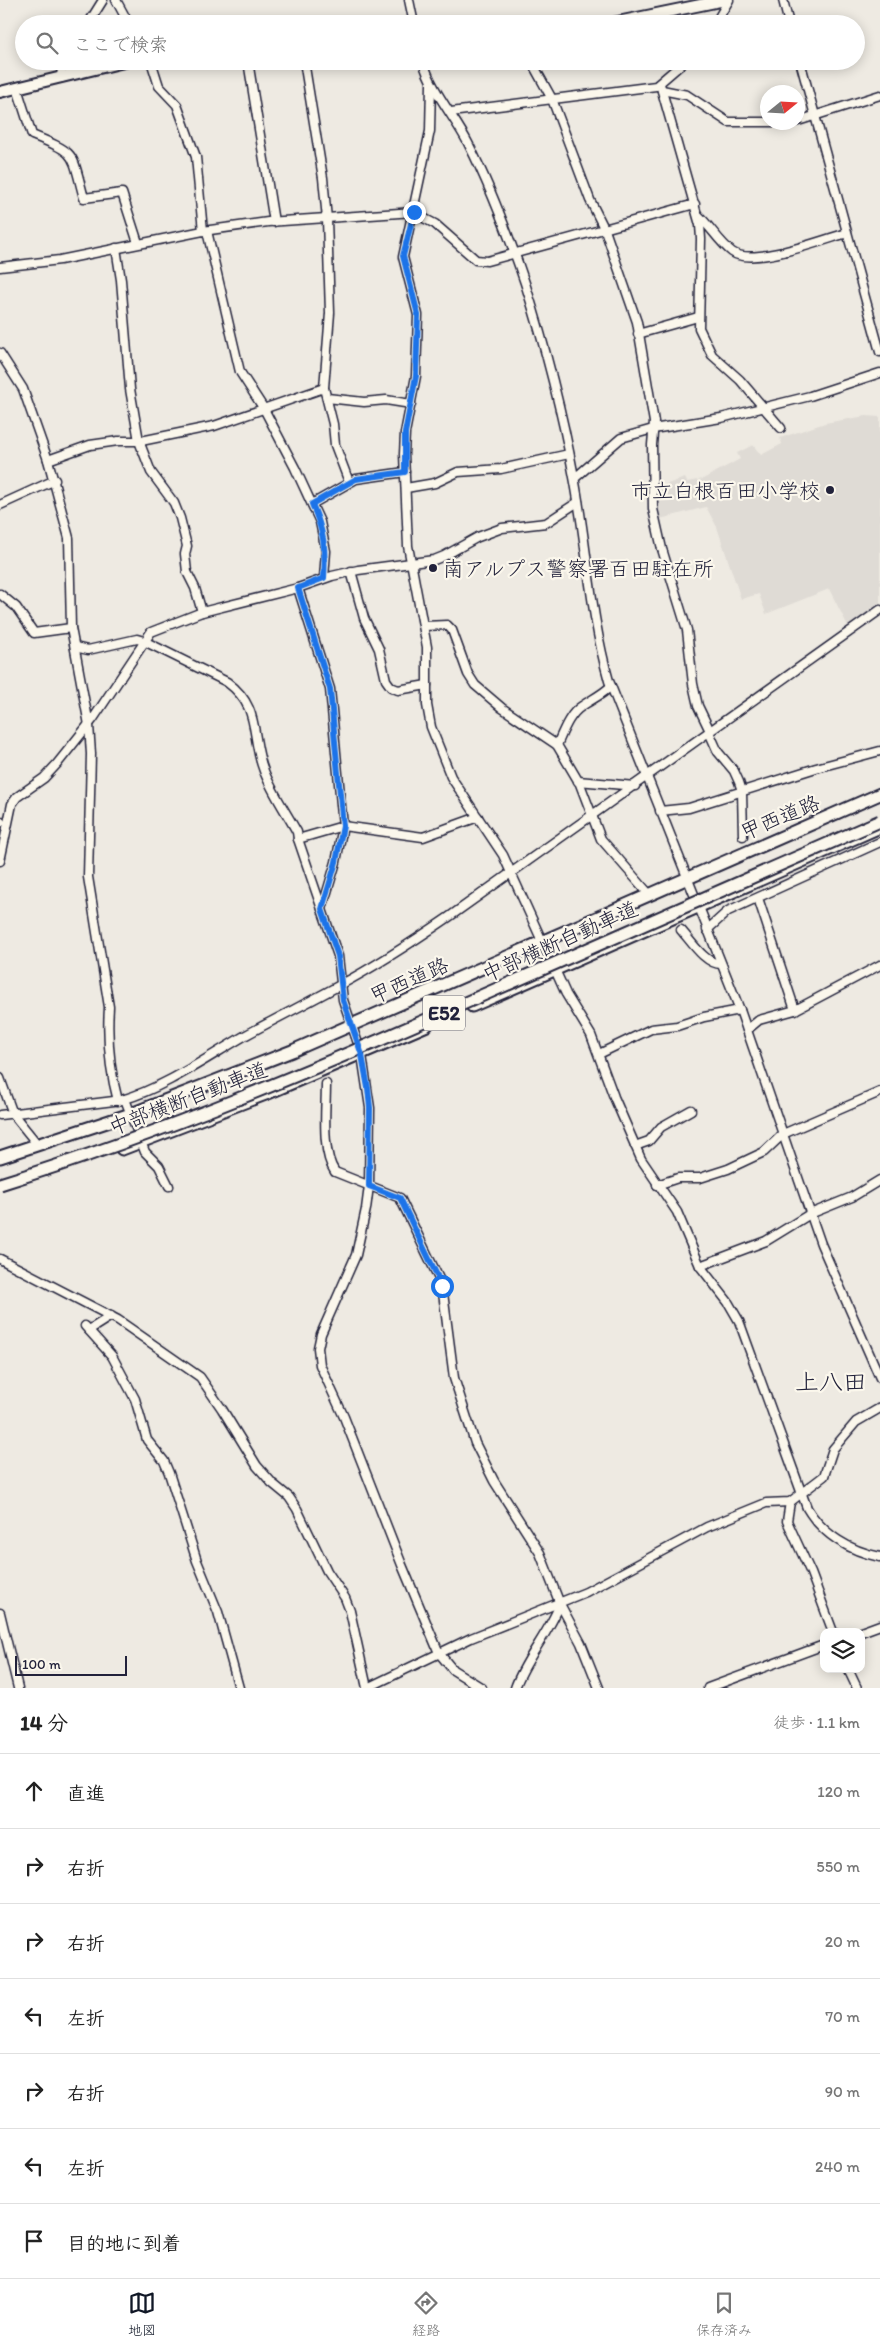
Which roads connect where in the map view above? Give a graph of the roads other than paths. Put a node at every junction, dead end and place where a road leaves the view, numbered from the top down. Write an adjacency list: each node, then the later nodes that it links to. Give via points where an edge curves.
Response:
1 (103, 0): 7 (street)
2 (116, 0): 8 (street)
3 (409, 0): 9 (street)
4 (725, 0): 10 (main road)
5 (729, 0): 11 (street)
6 (783, 0): 12 (street)
7 (94, 15)
8 (124, 15)
9 (412, 15)
10 (652, 15)
11 (720, 15)
12 (787, 15)
13 (62, 70): 22 (street)
14 (93, 70): 22 (main road)
15 (154, 70): 39 (street, via 159,86 177,105 196,157)
16 (249, 70): 37 (street)
17 (305, 70): 36 (street, via 323,178)
18 (426, 70): 23 (street)
19 (536, 70): 28 (street)
20 (677, 70): 24 (street)
21 (802, 70): 30 (street)
22 (61, 78): 25 (main road)
23 (431, 84): 29 (street); 34 (street, via 430,131)
24 (661, 87): 28 (street); 32 (street, via 687,95 728,122); 33 (street)
25 (17, 88): 26 (main road); 41 (street, via 32,135 67,149 73,156 84,198 122,194)
26 (0, 92)
27 (880, 95): 30 (street)
28 (552, 99): 29 (street); 38 (street, via 590,200)
29 (451, 112): 43 (street, via 482,172)
30 (814, 116): 31 (street); 40 (street)
31 (805, 119)
32 (760, 122)
33 (695, 204): 35 (street); 38 (street)
34 (414, 212): 36 (street); 43 (street, via 435,224 476,260 487,262); 53 (street, via 403,256 418,315)
35 (698, 215): 40 (street, via 731,252 744,256 766,256); 45 (street, via 701,239)
36 (326, 219): 37 (street); 51 (street, via 330,313)
37 (274, 222): 39 (street)
38 (605, 230): 43 (street); 46 (street, via 637,322)
39 (205, 231): 41 (street); 55 (street, via 240,372)
40 (847, 232): 47 (street)
41 (138, 244): 42 (street)
42 (116, 248): 44 (street); 58 (street, via 130,389)
43 (514, 254): 59 (street, via 553,386)
44 (0, 267)
45 (698, 317): 46 (street); 54 (street, via 699,328 712,355)
46 (638, 334): 57 (street)
47 (878, 336): 48 (street)
48 (880, 352)
49 (0, 353): 60 (street, via 23,389)
50 (880, 373): 54 (street, via 810,396)
51 (324, 388): 52 (street); 55 (street)
52 (326, 398): 53 (street); 64 (street, via 335,445)
53 (412, 404): 61 (street, via 405,433)
54 (762, 406): 56 (street); 57 (street, via 721,418)
55 (264, 410): 58 (street, via 214,426); 67 (street)
56 (781, 428)
57 (653, 429): 62 (street, via 621,438); 83 (street, via 653,510 687,630 698,706)
58 (139, 441): 60 (street, via 118,440 90,445); 75 (street, via 151,472 174,503 180,518 187,546 187,572)
59 (569, 454): 62 (street); 65 (street, via 501,469 458,472 435,483)
60 (48, 460): 63 (street)
61 (405, 472): 64 (street); 65 (street)
62 (575, 478): 66 (street)
63 (55, 480): 68 (street); 77 (street, via 69,538)
64 (349, 482): 67 (street)
65 (406, 488): 69 (street)
66 (578, 502): 69 (street, via 546,523 502,528 444,556); 81 (street, via 598,642)
67 (312, 504): 71 (street, via 324,536)
68 (0, 505)
69 (410, 563): 70 (street); 76 (street)
70 (351, 571): 71 (street); 80 (street, via 386,680 398,690)
71 (324, 578): 72 (street)
72 (298, 588): 75 (street); 97 (street, via 330,689)
73 (1, 596): 77 (street, via 16,607 34,633)
74 (880, 610): 83 (street)
75 (202, 612): 78 (street, via 151,632)
76 (424, 626): 80 (street, via 428,647); 84 (street, via 447,625 475,685 502,708)
77 (71, 628): 79 (street)
78 (144, 641): 79 (street, via 137,639 88,650); 82 (street); 100 (street, via 239,691 253,717 258,756 264,772)
79 (75, 647): 82 (street)
80 (427, 685): 94 (street, via 431,727 439,750 451,778)
81 (611, 686): 84 (street, via 580,707); 86 (street)
82 (88, 725): 96 (street, via 44,778 17,797); 125 (street, via 92,789 87,840 88,877 109,1007 114,1084)
83 (709, 732): 86 (street); 89 (street, via 718,752 734,771)
84 (557, 745): 87 (street)
85 (880, 751): 89 (street)
86 (647, 778): 88 (street); 91 (street)
87 (578, 781): 88 (street); 93 (street)
88 (635, 786): 93 (street)
89 (742, 791): 91 (street, via 689,808); 99 (street)
90 (880, 794): 104 (highway, 甲西道路)
91 (660, 811): 104 (street)
92 (880, 815): 135 (highway, 中部横断自動車道 / E52, via 281,1077 160,1123)
93 (593, 816): 103 (street); 105 (street, via 601,839)
94 (478, 817): 97 (street, via 423,837); 103 (street)
95 (880, 821): 137 (highway, 中部横断自動車道 / E52, bridge, via 284,1082 178,1124)
96 (2, 822): 102 (street)
97 (343, 826): 100 (street); 108 (street)
98 (880, 827): 107 (highway)
99 (743, 836)
100 (298, 839): 108 (street)
101 (880, 842): 106 (street)
102 (0, 861)
103 (511, 873): 111 (street); 115 (street, via 402,949)
104 (686, 878): 105 (highway, 甲西道路); 107 (street)
105 (649, 894): 111 (highway, 甲西道路)
106 (758, 898): 110 (street, via 728,911); 117 (street)
107 (698, 908): 110 (street); 114 (highway)
108 (322, 909): 115 (street, via 338,956)
109 (681, 930): 112 (street, via 701,954)
110 (707, 930): 112 (street)
111 (542, 940): 114 (street); 118 (highway, 甲西道路)
112 (721, 964): 116 (street)
113 (880, 964): 117 (street)
114 (556, 970): 120 (street); 121 (highway)
115 (341, 985): 118 (street); 125 (street, via 160,1084)
116 (740, 1010): 119 (street); 120 (street, via 651,1029)
117 (795, 1010): 119 (street, via 759,1020)
118 (352, 1026): 121 (street); 128 (highway, 甲西道路)
119 (747, 1030): 130 (street)
120 (599, 1054): 133 (street)
121 (362, 1055): 131 (highway); 140 (street, via 370,1108)
122 (0, 1078): 127 (street)
123 (326, 1084): 140 (street, via 325,1121 330,1164 336,1172)
124 (880, 1092): 130 (street)
125 (121, 1100): 127 (street); 128 (street)
126 (691, 1110): 133 (street, via 661,1128 649,1141)
127 (13, 1114): 129 (street); 132 (street)
128 (131, 1114): 131 (street); 132 (highway, 甲西道路)
129 (0, 1115)
130 (783, 1134): 138 (street, via 764,1152 728,1169 700,1178 678,1178); 142 (street)
131 (140, 1142): 139 (street); 141 (highway)
132 (38, 1145): 134 (highway, 甲西道路)
133 (636, 1146): 138 (street)
134 (0, 1157)
135 (0, 1177)
136 (880, 1180): 142 (street, via 852,1197)
137 (0, 1184)
138 (657, 1185): 144 (street, via 677,1212)
139 (169, 1186)
140 (369, 1186): 151 (street, via 400,1198 442,1286 454,1378 475,1443 494,1482 540,1553); 157 (street, via 356,1255 321,1334 318,1348 320,1365)
141 (0, 1189)
142 (810, 1214): 144 (street, via 766,1241); 146 (street)
143 (0, 1259): 145 (street)
144 (700, 1266): 148 (street, via 728,1302 738,1321)
145 (111, 1316): 160 (street, via 87,1328 112,1356 135,1399 147,1440 164,1461 197,1561 218,1612); 161 (street, via 200,1377 257,1466 289,1497 327,1571 345,1598)
146 (880, 1378)
147 (880, 1408): 148 (street, via 856,1422 843,1436 833,1449 824,1476)
148 (802, 1494): 149 (street); 150 (street, via 813,1517 824,1530 856,1551)
149 (790, 1502): 151 (street, via 766,1502 707,1528); 154 (street, via 787,1521 811,1573)
150 (880, 1557)
151 (560, 1604): 157 (street); 163 (street, via 552,1626); 164 (street, via 581,1643)
152 (0, 1612): 159 (street)
153 (880, 1625): 155 (street)
154 (831, 1628)
155 (865, 1631)
156 (820, 1646): 165 (street)
157 (439, 1653): 161 (street); 162 (street, via 453,1670)
158 (850, 1673): 166 (street)
159 (18, 1688)
160 (239, 1688)
161 (367, 1688)
162 (482, 1688)
163 (515, 1688)
164 (599, 1688)
165 (708, 1688)
166 (857, 1688)

